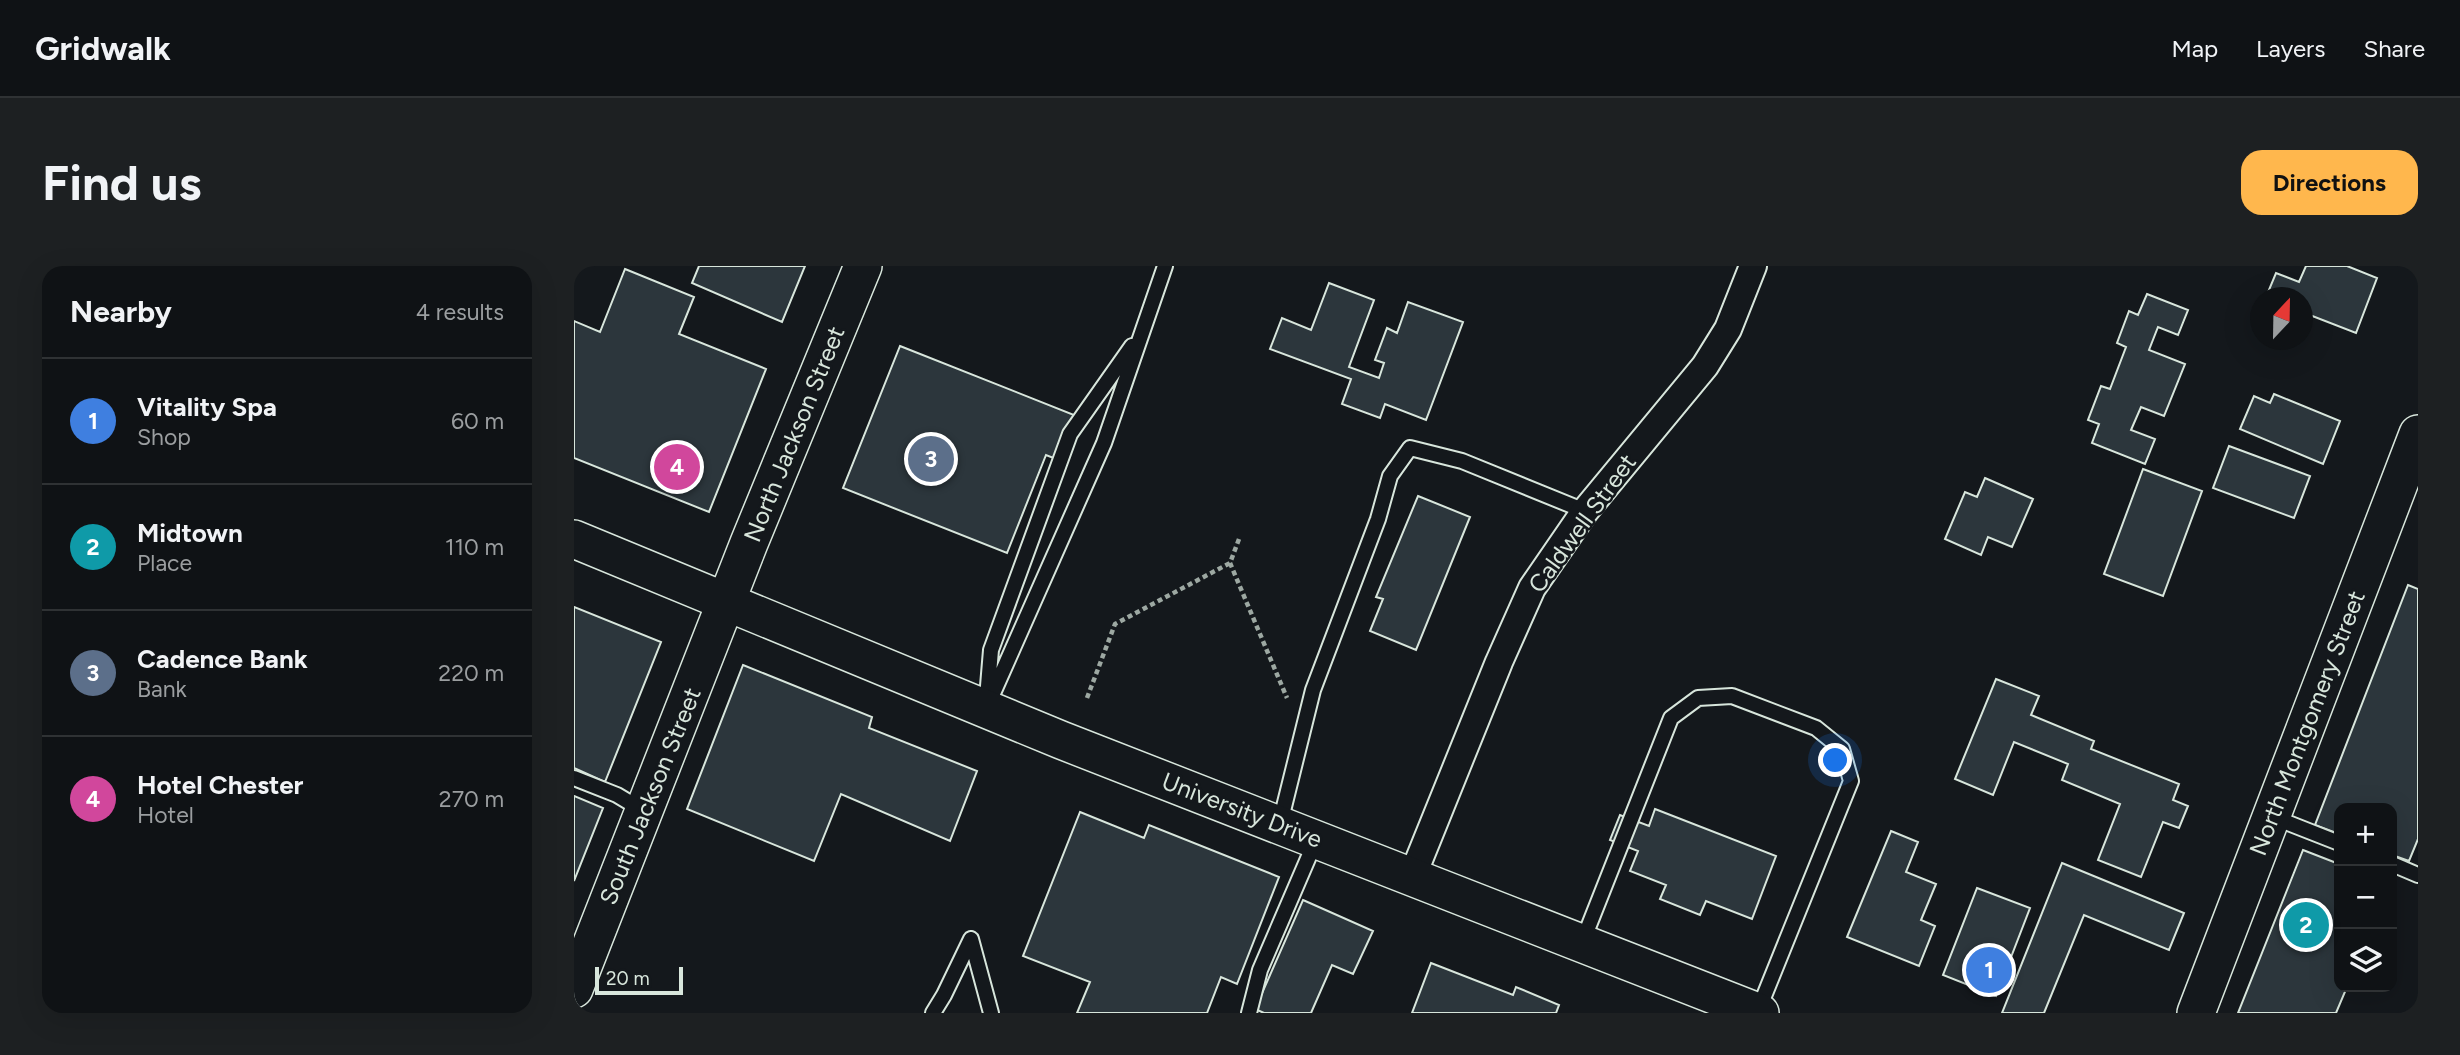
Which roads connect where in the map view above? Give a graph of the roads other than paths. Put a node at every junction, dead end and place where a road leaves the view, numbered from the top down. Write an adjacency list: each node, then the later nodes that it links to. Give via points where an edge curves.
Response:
1 (863, 266): 8 (street, North Jackson Street)
2 (1165, 266): 4 (lane)
3 (1753, 266): 6 (street, Caldwell Street, via 1728,329 1705,366)
4 (1142, 332): 9 (lane, via 1104,443); 9 (lane, via 1070,434 991,650)
5 (2418, 434): 12 (street, North Montgomery Street)
6 (1585, 511): 13 (lane, via 1462,461 1410,448 1390,476 1313,690); 18 (street, Caldwell Street, via 1532,588)
7 (574, 539): 8 (street, University Drive)
8 (726, 602): 9 (street, University Drive); 11 (street, South Jackson Street)
9 (986, 710): 13 (street, University Drive)
10 (574, 778): 11 (lane)
11 (642, 810): 20 (street, South Jackson Street)
12 (2271, 816): 15 (lane); 25 (street, North Montgomery Street)
13 (1279, 825): 14 (street, University Drive)
14 (1317, 839): 18 (street, University Drive); 24 (lane, via 1260,970)
15 (2334, 841)
16 (2397, 866): 17 (lane)
17 (2418, 874)
18 (1412, 877): 19 (street, University Drive)
19 (1582, 943): 21 (street, University Drive, via 1708,998); 21 (lane, via 1671,718 1698,698 1732,696 1816,728 1842,749 1851,781)
20 (574, 989)
21 (1759, 1012)
22 (933, 1013): 23 (lane, via 971,939)
23 (991, 1013)
24 (1250, 1013)
25 (2196, 1013)

